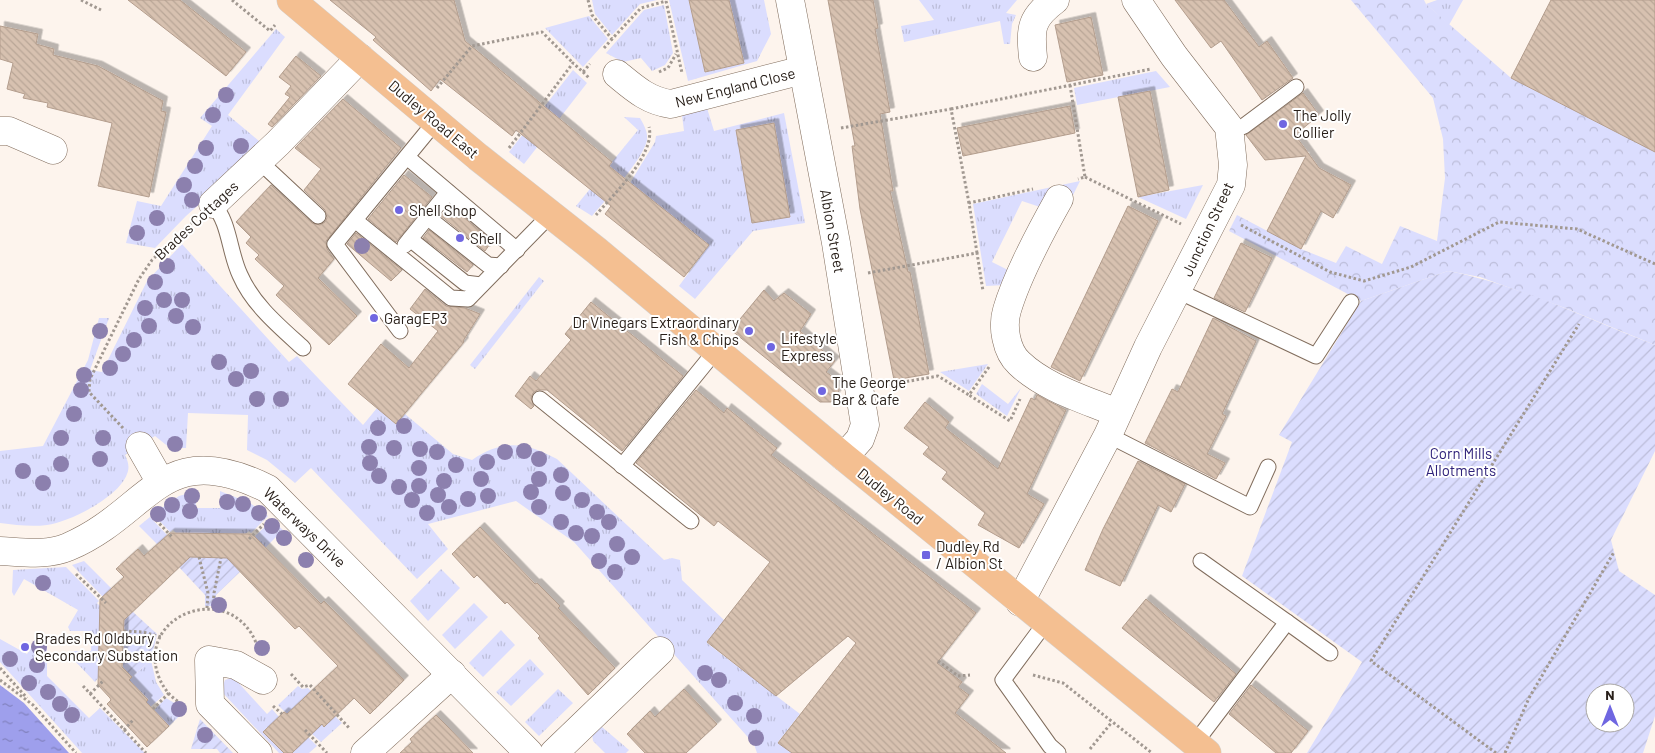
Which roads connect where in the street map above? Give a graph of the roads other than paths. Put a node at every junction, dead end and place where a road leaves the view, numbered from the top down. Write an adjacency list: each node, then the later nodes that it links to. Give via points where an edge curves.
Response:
1 (291, 0): 6 (main road, Dudley Road East)
2 (790, 0): 7 (street, Albion Street)
3 (1055, 0): 5 (street, via 1041,10 1034,22 1031,34)
4 (1136, 0): 12 (street, Junction Street, via 1229,127)
5 (1033, 57)
6 (360, 58): 10 (main road, Dudley Road East); 15 (street, Brades Cottages)
7 (803, 70): 8 (street, New England Close, via 671,104 645,96); 37 (street, Albion Street, via 842,278 865,425 860,439)
8 (603, 73)
9 (1296, 87): 12 (lane, via 1244,126)
10 (428, 115): 14 (lane); 19 (main road, Dudley Road East)
11 (0, 131): 13 (street)
12 (1229, 133): 29 (street, Junction Street, via 1233,165 1231,185)
13 (52, 150)
14 (407, 157): 17 (lane); 22 (lane)
15 (259, 160): 18 (street, Brades Cottages); 20 (lane)
16 (1057, 189): 35 (street, via 1006,311 1009,350 1017,362 1032,374)
17 (448, 192): 21 (lane); 25 (lane)
18 (213, 204): 32 (lane, via 220,212 240,276 268,317)
19 (551, 214): 23 (main road, Dudley Road East); 25 (lane)
20 (318, 216)
21 (427, 217): 24 (lane); 27 (lane, via 488,265)
22 (356, 221): 26 (lane); 31 (lane, via 335,244)
23 (579, 236): 33 (main road, Dudley Road)
24 (410, 239): 26 (lane); 28 (lane, via 465,283)
25 (517, 250): 27 (lane)
26 (398, 254): 28 (lane, via 451,298 468,299)
27 (501, 266): 28 (lane)
28 (481, 285)
29 (1178, 291): 30 (lane, via 1316,356); 35 (street, Junction Street)
30 (1351, 302)
31 (400, 331)
32 (303, 348)
33 (717, 349): 37 (main road, Dudley Road); 38 (lane)
34 (540, 399): 38 (lane)
35 (1112, 424): 39 (lane, via 1250,507); 44 (street, Junction Street)
36 (140, 446): 40 (street)
37 (844, 457): 44 (main road, Dudley Road)
38 (622, 466): 41 (lane)
39 (1268, 467)
40 (160, 482): 42 (street, Waterways Drive, via 107,524 68,547 41,553); 49 (street, Waterways Drive, via 184,472 204,470 248,479 268,489)
41 (691, 521)
42 (0, 551)
43 (1201, 561): 46 (lane)
44 (1020, 602): 45 (main road, Dudley Road)
45 (1046, 622): 51 (main road, Dudley Road); 56 (lane, via 1004,680)
46 (1287, 622): 48 (lane); 51 (lane)
47 (660, 650): 55 (street)
48 (1330, 653)
49 (452, 674): 53 (street); 54 (street, Waterways Drive)
50 (263, 680): 52 (street, via 236,665 208,660 210,704)
51 (1201, 748)
52 (258, 753)
53 (365, 753)
54 (529, 753)
55 (554, 753)
56 (1058, 753)

